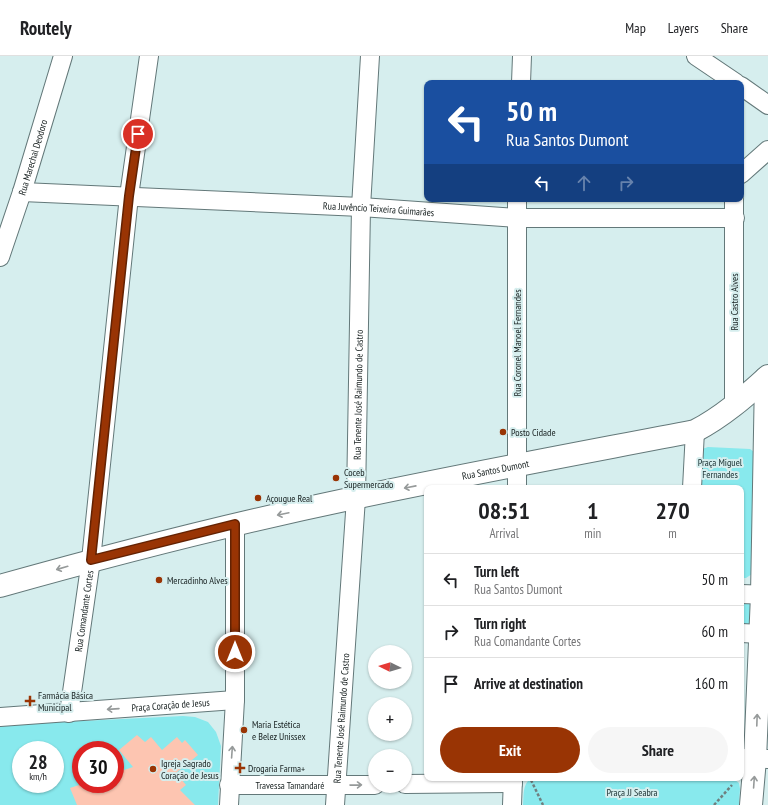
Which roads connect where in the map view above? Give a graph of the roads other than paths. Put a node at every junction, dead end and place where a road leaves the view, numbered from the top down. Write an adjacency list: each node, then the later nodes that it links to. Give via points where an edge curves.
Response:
1 (63, 56): 12 (street, Rua Marechal Deodoro)
2 (149, 56): 13 (street, Rua Comandante Cortes)
3 (370, 56): 16 (street, Rua Tenente José Raimundo de Castro)
4 (522, 56): 6 (street)
5 (696, 56): 7 (street)
6 (521, 80)
7 (728, 80)
8 (744, 88): 9 (street)
9 (768, 105)
10 (768, 150): 11 (street)
11 (744, 171)
12 (22, 192): 13 (street, Rua Juvêncio Teixeira Guimarães); 19 (street, Rua Marechal Deodoro)
13 (129, 196): 16 (street, Rua Juvêncio Teixeira Guimarães); 28 (street, Rua Comandante Cortes)
14 (517, 202): 17 (street, Rua Coronel Manoel Fernandes)
15 (734, 202): 18 (street, Rua Castro Alves)
16 (361, 207): 17 (street, Rua Juvêncio Teixeira Guimarães); 26 (street, Rua Tenente José Raimundo de Castro)
17 (516, 218): 18 (street, Rua Juvêncio Teixeira Guimarães); 23 (street, Rua Coronel Manoel Fernandes)
18 (734, 218): 21 (street, Rua Castro Alves)
19 (0, 257)
20 (767, 377): 21 (main road, Rua Santos Dumont); 30 (main road)
21 (734, 405): 22 (main road, Rua Santos Dumont)
22 (695, 431): 23 (main road, Rua Santos Dumont); 25 (street)
23 (517, 466): 24 (street, Rua Coronel Manoel Fernandes); 26 (main road, Rua Santos Dumont, one-way to 26)
24 (517, 485)
25 (692, 485)
26 (356, 498): 27 (main road, Rua Santos Dumont, one-way to 27); 40 (street, Rua Tenente José Raimundo de Castro)
27 (235, 524): 28 (main road, Rua Santos Dumont); 32 (street)
28 (91, 560): 29 (main road, Rua Santos Dumont, one-way to 29); 33 (street, Rua Comandante Cortes)
29 (0, 586)
30 (757, 595): 31 (main road)
31 (751, 633): 35 (main road, one-way to 31)
32 (235, 700): 33 (street, Praça Coração de Jesus, one-way to 33); 39 (street, one-way to 32)
33 (69, 713): 34 (street, Praça Coração de Jesus)
34 (0, 718)
35 (755, 759): 45 (main road, one-way to 35)
36 (490, 781): 38 (street)
37 (519, 781): 44 (street)
38 (412, 784)
39 (229, 785): 40 (street, Travessa Tamandaré); 42 (street)
40 (337, 785): 41 (street, Travessa Tamandaré, one-way to 41); 43 (street, Rua Tenente José Raimundo de Castro)
41 (368, 785)
42 (229, 805)
43 (335, 805)
44 (512, 805)
45 (751, 805)

